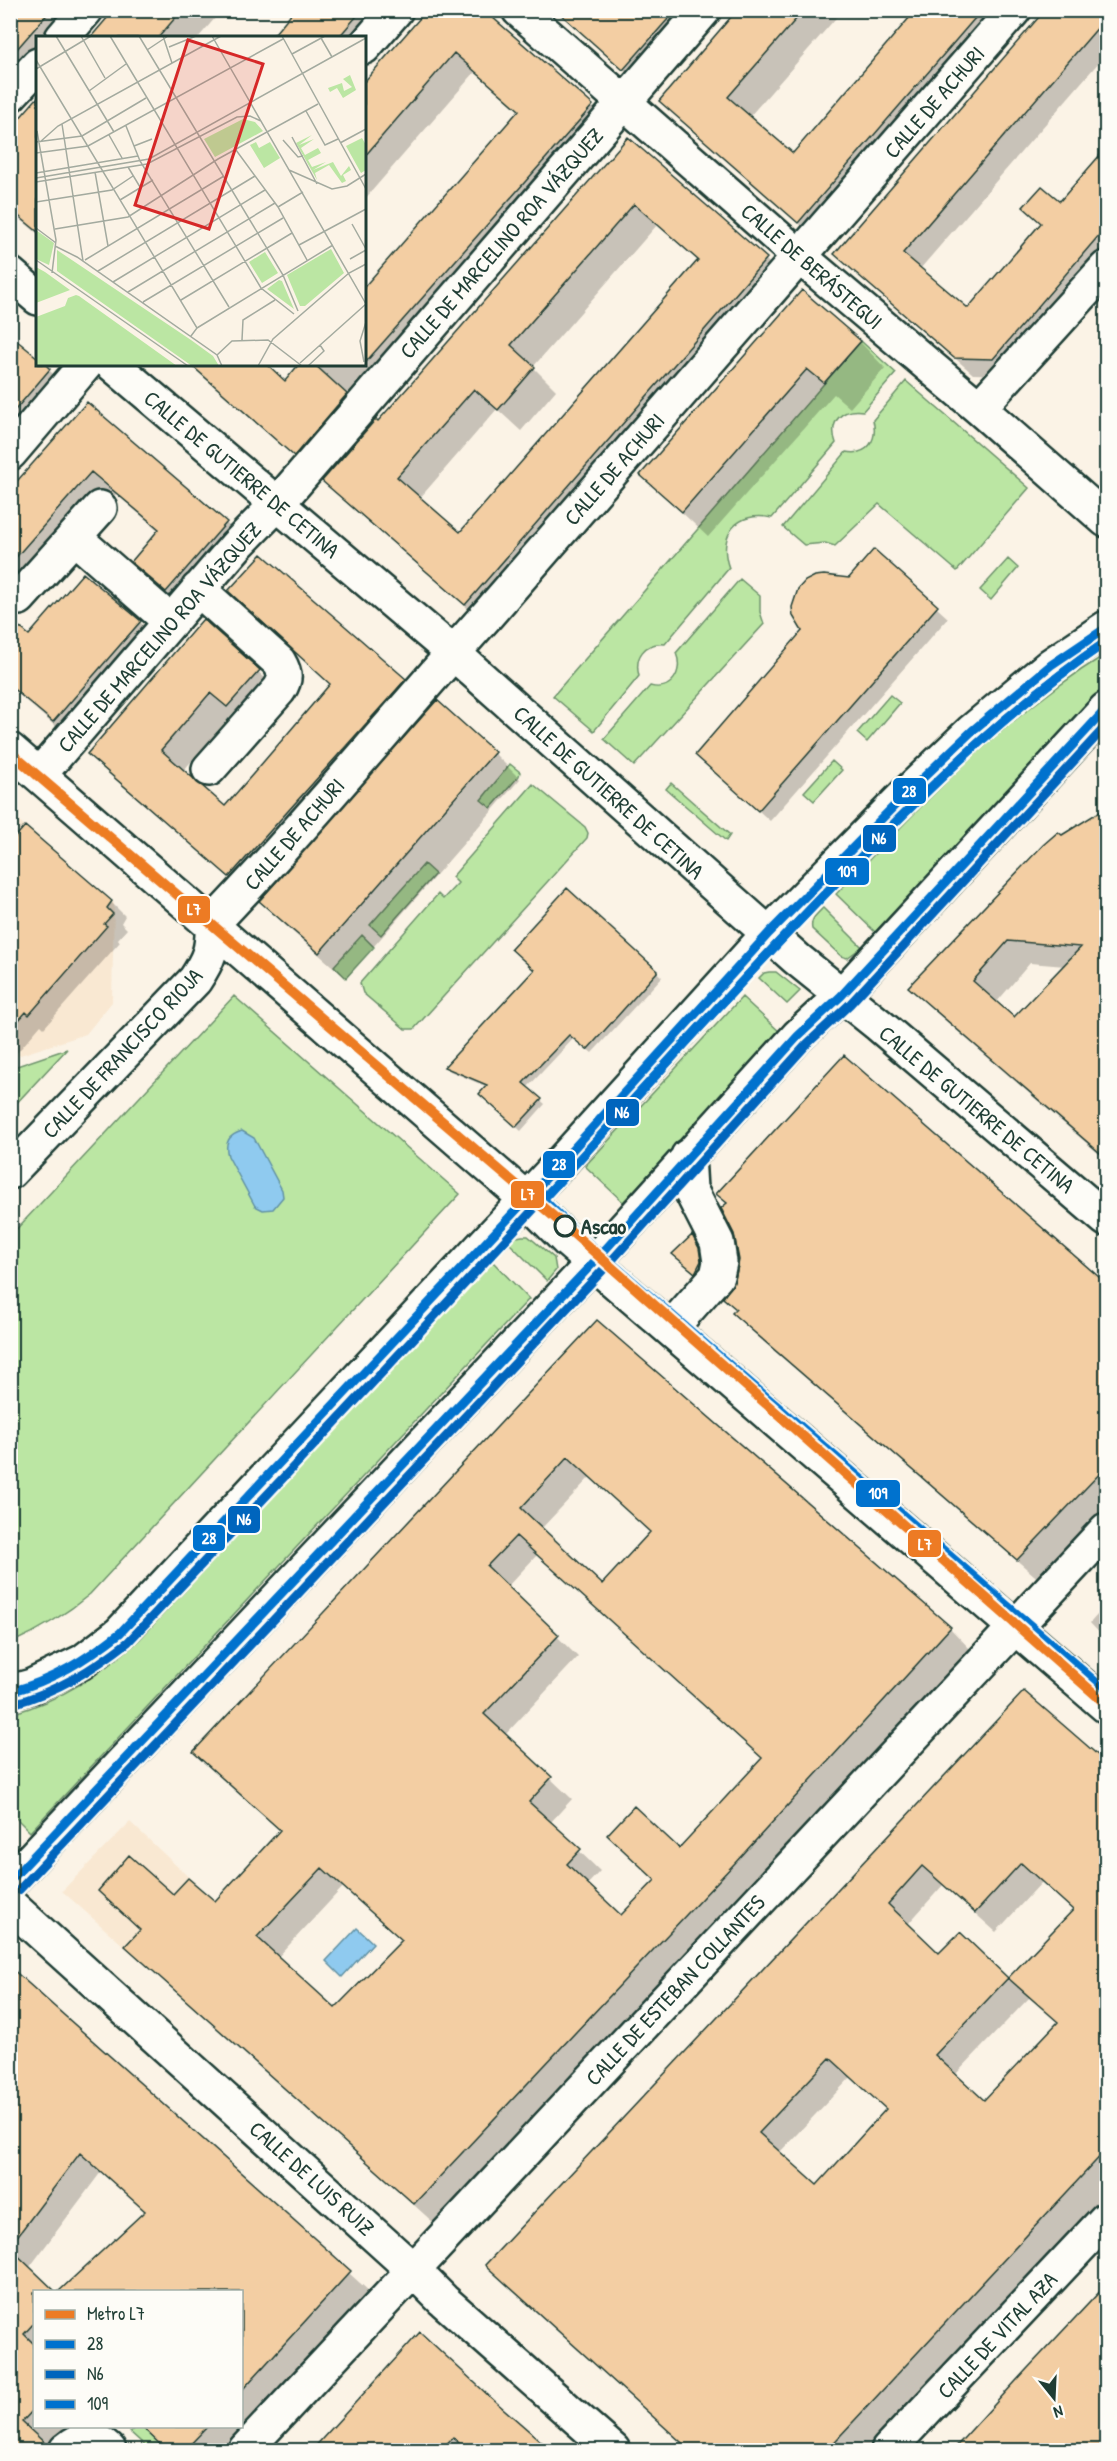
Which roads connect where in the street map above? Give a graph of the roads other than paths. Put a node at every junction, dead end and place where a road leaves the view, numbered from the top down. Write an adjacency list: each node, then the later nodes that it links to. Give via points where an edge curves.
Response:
1 (86, 10): 6 (street)
2 (396, 10): 7 (street)
3 (519, 10): 10 (street, CALLE DE BERÁSTEGUI)
4 (704, 10): 10 (street, CALLE DE MARCELINO ROA VÁZQUEZ)
5 (1014, 10): 11 (street, CALLE DE ACHURI)
6 (64, 36)
7 (366, 45)
8 (36, 67): 9 (street)
9 (10, 95)
10 (623, 101): 11 (street, CALLE DE BERÁSTEGUI); 19 (street, CALLE DE MARCELINO ROA VÁZQUEZ)
11 (799, 256): 17 (street, CALLE DE BERÁSTEGUI); 27 (street, CALLE DE ACHURI)
12 (1107, 268): 17 (street)
13 (10, 274): 14 (street)
14 (36, 296)
15 (84, 366): 18 (street)
16 (114, 366): 19 (street, CALLE DE GUTIERRE DE CETINA)
17 (979, 408): 21 (street, CALLE DE BERÁSTEGUI)
18 (10, 453)
19 (278, 504): 23 (street, CALLE DE MARCELINO ROA VÁZQUEZ); 27 (street, CALLE DE GUTIERRE DE CETINA)
20 (100, 508): 22 (street)
21 (1107, 520)
22 (74, 537): 24 (street); 25 (street)
23 (198, 589): 25 (street, CALLE DE MARCELINO ROA VÁZQUEZ); 30 (street, via 279,662 285,672 279,690)
24 (19, 598)
25 (171, 621): 31 (street, CALLE DE MARCELINO ROA VÁZQUEZ)
26 (1107, 628): 33 (street, via 1051,665 972,731)
27 (452, 652): 32 (street, CALLE DE ACHURI); 33 (street, CALLE DE GUTIERRE DE CETINA)
28 (1107, 709): 34 (street)
29 (10, 750): 31 (street)
30 (209, 769)
31 (39, 774): 32 (street)
32 (212, 924): 36 (street, CALLE DE FRANCISCO RIOJA, via 213,946 195,980); 37 (street)
33 (769, 933): 34 (street, CALLE DE GUTIERRE DE CETINA); 37 (street)
34 (840, 996): 35 (street); 38 (street, CALLE DE GUTIERRE DE CETINA)
35 (688, 1156): 39 (street); 40 (street, via 690,1189 717,1242 720,1262 717,1276)
36 (10, 1172)
37 (526, 1199): 39 (street); 43 (street, via 120,1633 82,1662)
38 (1107, 1219)
39 (594, 1262): 40 (street); 45 (street)
40 (671, 1328): 42 (street)
41 (1107, 1530): 42 (street, CALLE DE ESTEBAN COLLANTES)
42 (1016, 1626): 44 (street); 48 (street, CALLE DE ESTEBAN COLLANTES)
43 (10, 1692)
44 (1107, 1706)
45 (10, 1882)
46 (10, 1905): 48 (street, CALLE DE LUIS RUIZ)
47 (1107, 2219): 53 (street, CALLE DE VITAL AZA)
48 (412, 2269): 51 (street, CALLE DE ESTEBAN COLLANTES); 52 (street, CALLE DE LUIS RUIZ)
49 (66, 2451): 50 (street, via 81,2439 92,2439)
50 (110, 2451)
51 (244, 2451)
52 (613, 2451)
53 (888, 2451)

